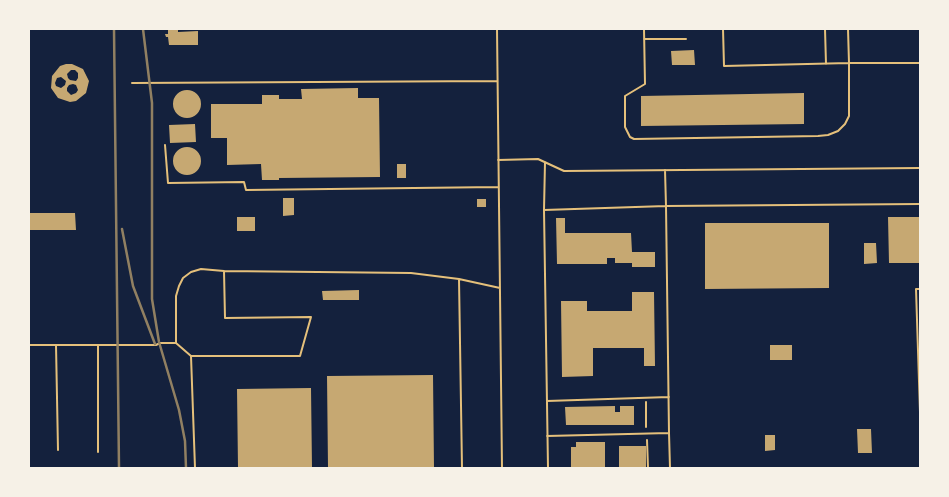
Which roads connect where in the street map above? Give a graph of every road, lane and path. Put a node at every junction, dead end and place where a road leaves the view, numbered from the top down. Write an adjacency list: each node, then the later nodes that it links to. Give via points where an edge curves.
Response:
1 (497, 29): 11 (lane)
2 (644, 29): 6 (lane)
3 (723, 29): 10 (lane, via 724,66)
4 (825, 29): 10 (lane)
5 (848, 29): 8 (lane)
6 (644, 39): 7 (lane); 8 (lane, via 645,84 624,96 625,127 627,134 634,139 828,135 838,131 849,116)
7 (686, 39)
8 (849, 63): 9 (lane); 10 (lane)
9 (920, 63)
10 (826, 64)
11 (497, 81): 12 (lane); 14 (lane)
12 (132, 83)
13 (165, 146): 18 (lane, via 168,183 244,182 246,190)
14 (498, 160): 15 (lane, via 538,159); 18 (lane)
15 (545, 162): 17 (lane, via 564,171); 21 (lane)
16 (920, 168): 17 (lane)
17 (665, 170): 20 (lane)
18 (498, 187): 24 (lane)
19 (920, 204): 20 (lane)
20 (666, 206): 21 (lane); 31 (lane)
21 (544, 210): 32 (lane)
22 (224, 271): 23 (lane, via 410,273); 26 (lane, via 201,269 183,278 176,296); 30 (lane, via 225,318 311,317 300,356)
23 (459, 279): 24 (lane); 39 (lane)
24 (500, 288): 40 (lane)
25 (920, 290): 33 (lane, via 916,290)
26 (176, 343): 28 (lane); 30 (lane)
27 (56, 345): 28 (lane); 29 (lane); 36 (lane)
28 (98, 345): 37 (lane)
29 (29, 346)
30 (191, 356): 38 (lane)
31 (669, 396): 32 (lane); 34 (lane)
32 (547, 401): 35 (lane)
33 (920, 412)
34 (669, 433): 35 (lane); 42 (lane)
35 (547, 436): 41 (lane)
36 (58, 450)
37 (98, 452)
38 (195, 468)
39 (462, 468)
40 (502, 468)
41 (548, 468)
42 (670, 468)

